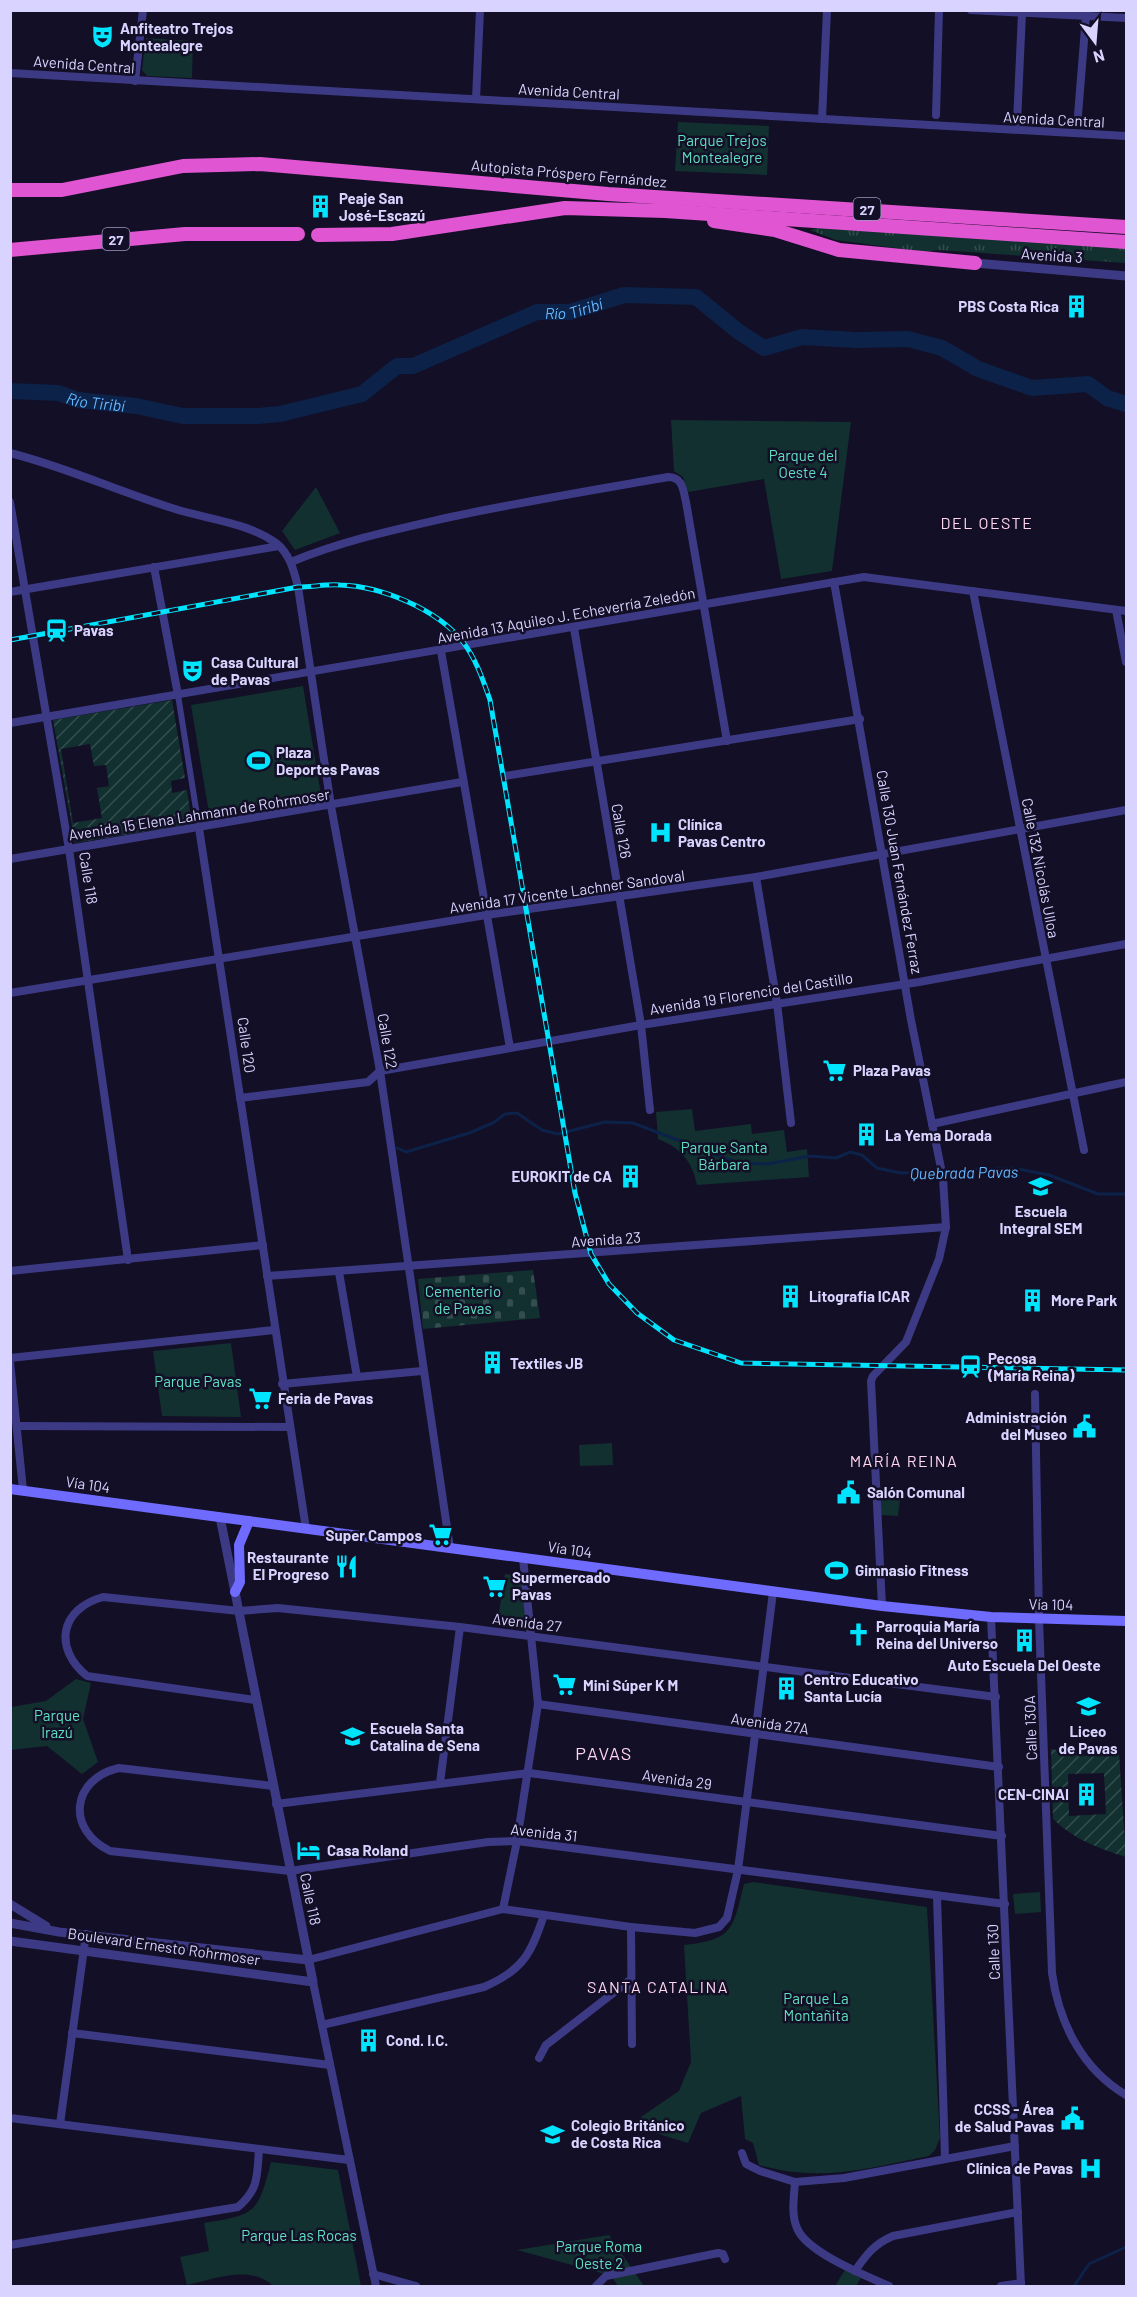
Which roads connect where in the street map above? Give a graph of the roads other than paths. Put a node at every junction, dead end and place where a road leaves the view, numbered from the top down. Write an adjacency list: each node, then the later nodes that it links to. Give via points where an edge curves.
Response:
1 (143, 10): 11 (street)
2 (480, 10): 12 (street)
3 (827, 10): 15 (street)
4 (939, 10): 13 (street)
5 (971, 10): 6 (street)
6 (1017, 12): 7 (street); 16 (street)
7 (1031, 12): 8 (street)
8 (1086, 16): 9 (street); 14 (street)
9 (1126, 18)
10 (10, 73): 11 (street, Avenida Central)
11 (135, 81): 12 (street, Avenida Central)
12 (476, 99): 15 (street, Avenida Central)
13 (936, 115)
14 (1078, 115)
15 (822, 119): 17 (street, Avenida Central)
16 (1017, 122)
17 (1126, 136)
18 (10, 190): 21 (highway, Autopista Próspero Fernández / 27, via 62,190 183,166 260,164 608,194)
19 (665, 211): 24 (highway, Autopista Próspero Fernández / 27, via 565,208 392,234); 25 (highway, Autopista Próspero Fernández / 27); 27 (highway, via 775,230 839,250)
20 (1126, 219): 21 (highway)
21 (1086, 222): 22 (highway, Autopista Próspero Fernández / 27)
22 (1126, 227)
23 (298, 234): 26 (highway, 27, via 185,234)
24 (318, 235)
25 (1126, 243)
26 (10, 250)
27 (975, 264): 28 (street, Avenida 3)
28 (1126, 276)
29 (10, 453): 31 (street, via 262,534)
30 (10, 502): 35 (street, Calle 118)
31 (279, 546): 32 (street, Calle 122); 33 (street)
32 (291, 562): 38 (street, via 384,531 528,501 673,477 682,483); 44 (street, Calle 122)
33 (154, 567): 35 (street); 45 (street, Calle 120)
34 (834, 582): 36 (street, Avenida 13 Aquileo J. Echeverría Zeledón, via 864,577); 38 (street, Avenida 13 Aquileo J. Echeverría Zeledón); 47 (street, Calle 130 Juan Fernández Ferraz)
35 (24, 590): 37 (street); 46 (street, Calle 118)
36 (973, 591): 39 (street, Avenida 13 Aquileo J. Echeverría Zeledón); 56 (street, Calle 132 Nicolás Ulloa)
37 (10, 592)
38 (704, 605): 41 (street, Avenida 13 Aquileo J. Echeverría Zeledón); 49 (street)
39 (1116, 610): 40 (street, Avenida 13 Aquileo J. Echeverría Zeledón); 43 (street)
40 (1126, 611)
41 (574, 628): 42 (street, Avenida 13 Aquileo J. Echeverría Zeledón); 50 (street, Calle 126)
42 (441, 651): 44 (street, Avenida 13 Aquileo J. Echeverría Zeledón); 52 (street)
43 (1126, 662)
44 (310, 673): 45 (street, Avenida 13 Aquileo J. Echeverría Zeledón); 53 (street, Calle 122)
45 (178, 695): 46 (street, Avenida 13 Aquileo J. Echeverría Zeledón); 55 (street, Calle 120)
46 (46, 716): 48 (street, Avenida 13 Aquileo J. Echeverría Zeledón); 57 (street, Calle 118)
47 (860, 719): 49 (street); 58 (street, Calle 130 Juan Fernández Ferraz)
48 (10, 723)
49 (727, 741): 50 (street)
50 (596, 762): 51 (street); 61 (street, Calle 126)
51 (505, 776)
52 (462, 782): 53 (street, Avenida 15 Elena Lahmann de Rohrmoser); 62 (street)
53 (331, 806): 55 (street, Avenida 15 Elena Lahmann de Rohrmoser); 63 (street, Calle 122)
54 (1126, 810): 56 (street, Avenida 17 Vicente Lachner Sandoval)
55 (200, 828): 57 (street, Avenida 15 Elena Lahmann de Rohrmoser); 65 (street, Calle 120)
56 (1019, 830): 58 (street, Avenida 17 Vicente Lachner Sandoval); 66 (street, Calle 132 Nicolás Ulloa)
57 (69, 849): 59 (street, Avenida 15 Elena Lahmann de Rohrmoser); 67 (street, Calle 118)
58 (881, 854): 60 (street, Avenida 17 Vicente Lachner Sandoval); 68 (street, Calle 130 Juan Fernández Ferraz)
59 (10, 859)
60 (756, 876): 61 (street, Avenida 17 Vicente Lachner Sandoval); 70 (street)
61 (620, 898): 62 (street, Avenida 17 Vicente Lachner Sandoval); 71 (street, Calle 126)
62 (486, 915): 63 (street, Avenida 17 Vicente Lachner Sandoval); 72 (street)
63 (356, 938): 65 (street, Avenida 17 Vicente Lachner Sandoval); 73 (street, Calle 122)
64 (1126, 944): 66 (street, Avenida 19 Florencio del Castillo)
65 (221, 958): 67 (street, Avenida 17 Vicente Lachner Sandoval); 76 (street, Calle 120)
66 (1045, 961): 68 (street, Avenida 19 Florencio del Castillo); 75 (street, Calle 132 Nicolás Ulloa)
67 (90, 981): 69 (street, Avenida 17 Vicente Lachner Sandoval); 83 (street, Calle 118)
68 (906, 983): 70 (street, Avenida 19 Florencio del Castillo); 79 (street, Calle 130 Juan Fernández Ferraz)
69 (10, 993)
70 (777, 1003): 71 (street, Avenida 19 Florencio del Castillo); 78 (street)
71 (641, 1025): 72 (street, Avenida 19 Florencio del Castillo); 77 (street, Calle 126)
72 (510, 1048): 73 (street, Avenida 19 Florencio del Castillo)
73 (380, 1071): 76 (street, Avenida 19 Florencio del Castillo, via 368,1082); 84 (street, Calle 122)
74 (1126, 1082): 75 (street)
75 (1072, 1093): 79 (street); 80 (street, Calle 132 Nicolás Ulloa)
76 (240, 1098): 82 (street, Calle 120)
77 (651, 1110)
78 (790, 1123)
79 (932, 1124): 81 (street, Calle 130 Juan Fernández Ferraz, via 943,1178)
80 (1084, 1150)
81 (946, 1227): 84 (street, Avenida 23); 105 (street, via 939,1259 906,1342 871,1381)
82 (263, 1245): 83 (street); 87 (street, Calle 120)
83 (128, 1260): 85 (street)
84 (408, 1268): 86 (street, Avenida 23); 90 (street, Calle 122)
85 (10, 1270)
86 (339, 1272): 87 (street, Avenida 23); 91 (street)
87 (267, 1276): 88 (street, Calle 120)
88 (274, 1330): 89 (street); 92 (street, Calle 120)
89 (10, 1360): 94 (street)
90 (422, 1371): 91 (street); 101 (street, Calle 122)
91 (357, 1377): 92 (street)
92 (282, 1384): 95 (street, Calle 120)
93 (1035, 1394): 108 (street, Calle 130A)
94 (17, 1426): 95 (street); 97 (street)
95 (289, 1427): 100 (street, Calle 120)
96 (10, 1489): 97 (main road, Vía 104)
97 (23, 1491): 98 (main road, Vía 104)
98 (220, 1517): 99 (main road, Vía 104); 103 (street, Calle 118)
99 (249, 1521): 100 (main road, Vía 104); 103 (main road, via 239,1545 240,1582)
100 (306, 1528): 101 (main road, Vía 104)
101 (450, 1548): 102 (main road, Vía 104)
102 (523, 1558): 104 (main road, Vía 104); 111 (street)
103 (235, 1592): 106 (street, Calle 118)
104 (773, 1592): 105 (main road, Vía 104); 112 (street)
105 (882, 1606): 107 (main road, Vía 104)
106 (239, 1611): 110 (street, Avenida 27, via 278,1608); 114 (street, Calle 118); 114 (street, Avenida 27, via 103,1597 88,1601 73,1614 65,1644 75,1666 87,1676)
107 (991, 1617): 108 (main road, Vía 104); 113 (street, Calle 130)
108 (1039, 1619): 109 (main road, Vía 104); 146 (street, Calle 130A, via 1052,1973 1062,2019 1081,2054 1097,2073)
109 (1126, 1621)
110 (460, 1627): 111 (street, Avenida 27); 119 (street)
111 (532, 1636): 112 (street, Avenida 27); 115 (street)
112 (763, 1667): 113 (street, Avenida 27); 116 (street)
113 (996, 1697): 117 (street, Calle 130)
114 (255, 1700): 120 (street, Calle 118)
115 (538, 1704): 116 (street, Avenida 27A); 118 (street)
116 (754, 1734): 117 (street, Avenida 27A); 121 (street)
117 (999, 1767): 123 (street, Calle 130)
118 (529, 1773): 119 (street, Avenida 29); 121 (street, Avenida 29); 124 (street)
119 (440, 1783): 122 (street, Avenida 29)
120 (273, 1786): 122 (street, Calle 118); 126 (street, Avenida 31, via 119,1768 105,1771 94,1778 80,1800 82,1827 89,1838 110,1851)
121 (746, 1802): 123 (street, Avenida 29); 125 (street)
122 (276, 1804): 126 (street, Calle 118)
123 (1002, 1836): 129 (street, Calle 130)
124 (517, 1841): 125 (street, Avenida 31); 126 (street, Avenida 31); 130 (street)
125 (738, 1870): 127 (street, Avenida 31); 133 (street, via 727,1918 719,1927 695,1933)
126 (290, 1871): 138 (street, Calle 118)
127 (937, 1896): 129 (street, Avenida 31); 152 (street)
128 (10, 1904): 134 (street)
129 (1005, 1904): 149 (street, Calle 130)
130 (503, 1909): 131 (street); 138 (street)
131 (544, 1915): 133 (street); 141 (street, via 534,1945 522,1964 504,1978 484,1987)
132 (10, 1923): 134 (street, Boulevard Ernesto Rohrmoser)
133 (631, 1927): 139 (street)
134 (59, 1932): 135 (street, Boulevard Ernesto Rohrmoser)
135 (86, 1934): 137 (street); 138 (street, Boulevard Ernesto Rohrmoser)
136 (10, 1941): 137 (street, Boulevard Ernesto Rohrmoser)
137 (83, 1950): 140 (street, Boulevard Ernesto Rohrmoser); 142 (street)
138 (308, 1960): 140 (street, Calle 118)
139 (630, 1980): 143 (street); 144 (street, via 546,2045)
140 (313, 1982): 141 (street, Calle 118)
141 (322, 2025): 145 (street, Calle 118)
142 (72, 2032): 145 (street); 148 (street)
143 (632, 2044)
144 (539, 2058)
145 (330, 2065): 153 (street, Calle 118)
146 (1126, 2095)
147 (10, 2118): 148 (street)
148 (60, 2124): 150 (street)
149 (1015, 2146): 152 (street); 155 (street, Calle 130)
150 (259, 2150): 153 (street); 156 (street, via 256,2183 251,2196 238,2207)
151 (742, 2153): 154 (street, via 746,2164)
152 (945, 2158): 154 (street, via 844,2178)
153 (349, 2160): 159 (street, Calle 118)
154 (795, 2182): 158 (street, via 796,2227 804,2240)
155 (1018, 2212): 158 (street, via 893,2236 868,2251); 160 (street, Calle 130)
156 (10, 2245)
157 (725, 2259): 163 (street, via 718,2253 606,2276)
158 (855, 2271): 164 (street)
159 (373, 2274): 161 (street, Calle 118); 162 (street)
160 (1021, 2285): 165 (street)
161 (376, 2286)
162 (416, 2286)
163 (596, 2286)
164 (890, 2286)
165 (1001, 2286)

